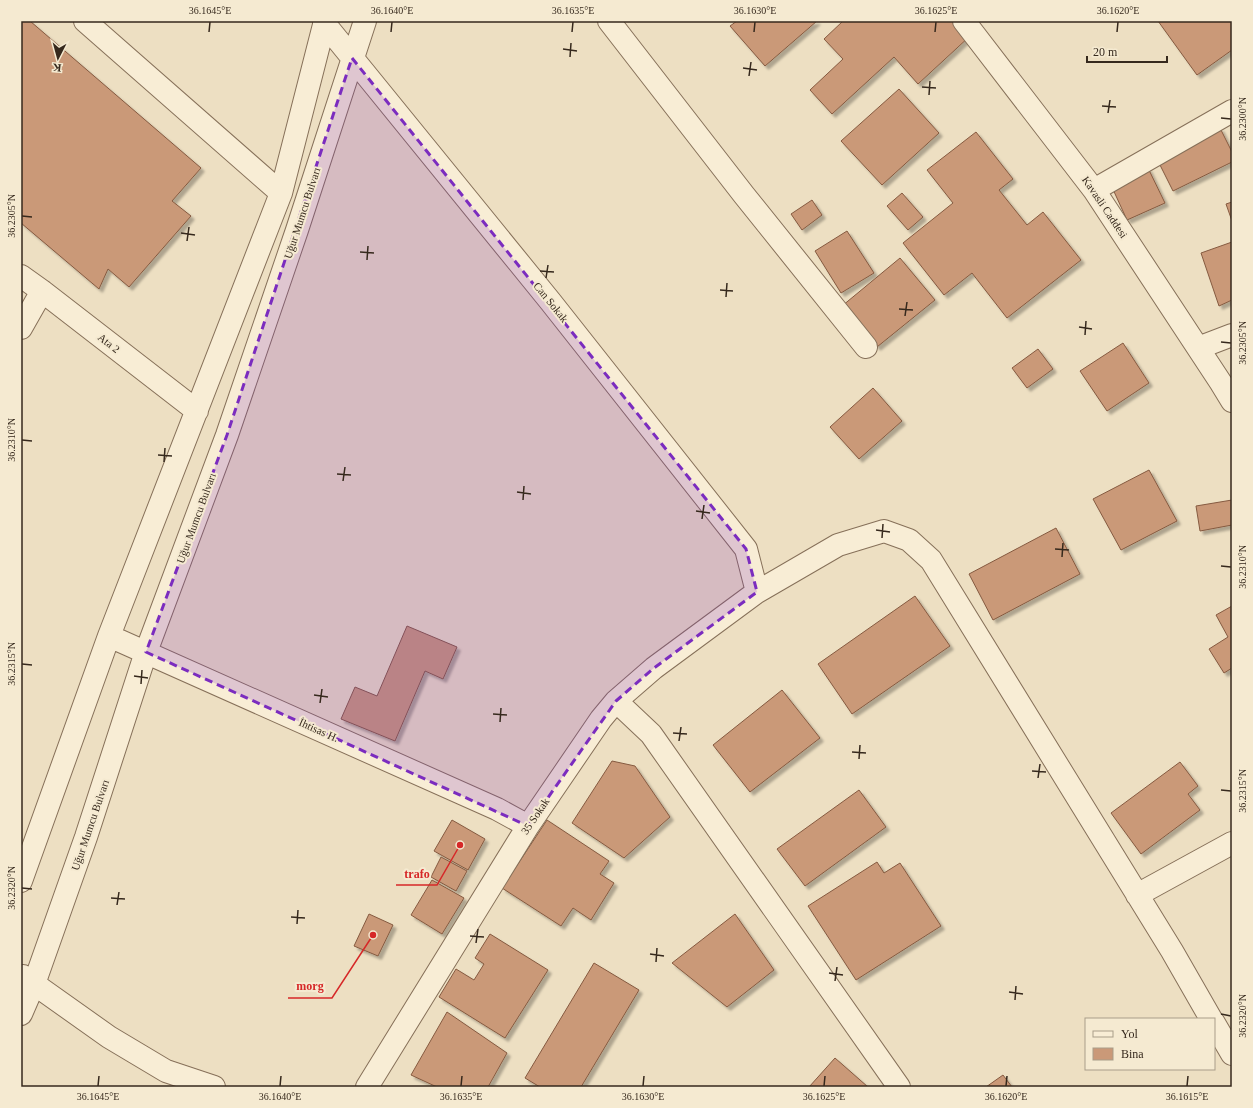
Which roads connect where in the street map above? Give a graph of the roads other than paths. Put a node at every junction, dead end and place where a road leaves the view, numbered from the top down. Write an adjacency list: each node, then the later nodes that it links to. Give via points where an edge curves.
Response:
1 (85, 21): 9 (street)
2 (364, 21): 6 (street, Uğur Mumcu Bulvarı)
3 (609, 21): 14 (street)
4 (325, 22): 6 (street, Can Sokak); 9 (street)
5 (966, 22): 8 (street, Kavasli Caddesi)
6 (352, 58): 18 (street, Can Sokak, via 550,301 746,549); 20 (street, Uğur Mumcu Bulvarı, via 227,435)
7 (1232, 111): 8 (street)
8 (1094, 190): 15 (street, Kavasli Caddesi)
9 (281, 193): 17 (street)
10 (21, 276): 11 (street, Ata 2)
11 (42, 291): 12 (street); 17 (street, Ata 2)
12 (21, 328)
13 (1232, 335): 15 (street)
14 (866, 347)
15 (1198, 348): 16 (street, Kavasli Caddesi)
16 (1232, 401)
17 (196, 411): 19 (street)
18 (757, 592): 21 (street, 35 Sokak, via 654,668); 25 (street, 35 Sokak, via 838,545 884,530 909,540 931,560)
19 (109, 636): 20 (street, İhtisas H.); 24 (street)
20 (146, 652): 22 (street, İhtisas H., via 497,809); 26 (street, Uğur Mumcu Bulvarı, via 86,837)
21 (616, 701): 22 (street, 35 Sokak); 33 (street, via 651,734)
22 (528, 826): 32 (street, 35 Sokak)
23 (1232, 843): 25 (street)
24 (21, 881)
25 (1137, 894): 28 (street, 35 Sokak)
26 (27, 979): 27 (street, Uğur Mumcu Bulvarı); 31 (street, via 109,1037 166,1071)
27 (21, 1014)
28 (1210, 1018)
29 (1215, 1025): 30 (street)
30 (1232, 1054)
31 (214, 1087)
32 (367, 1087)
33 (899, 1087)

